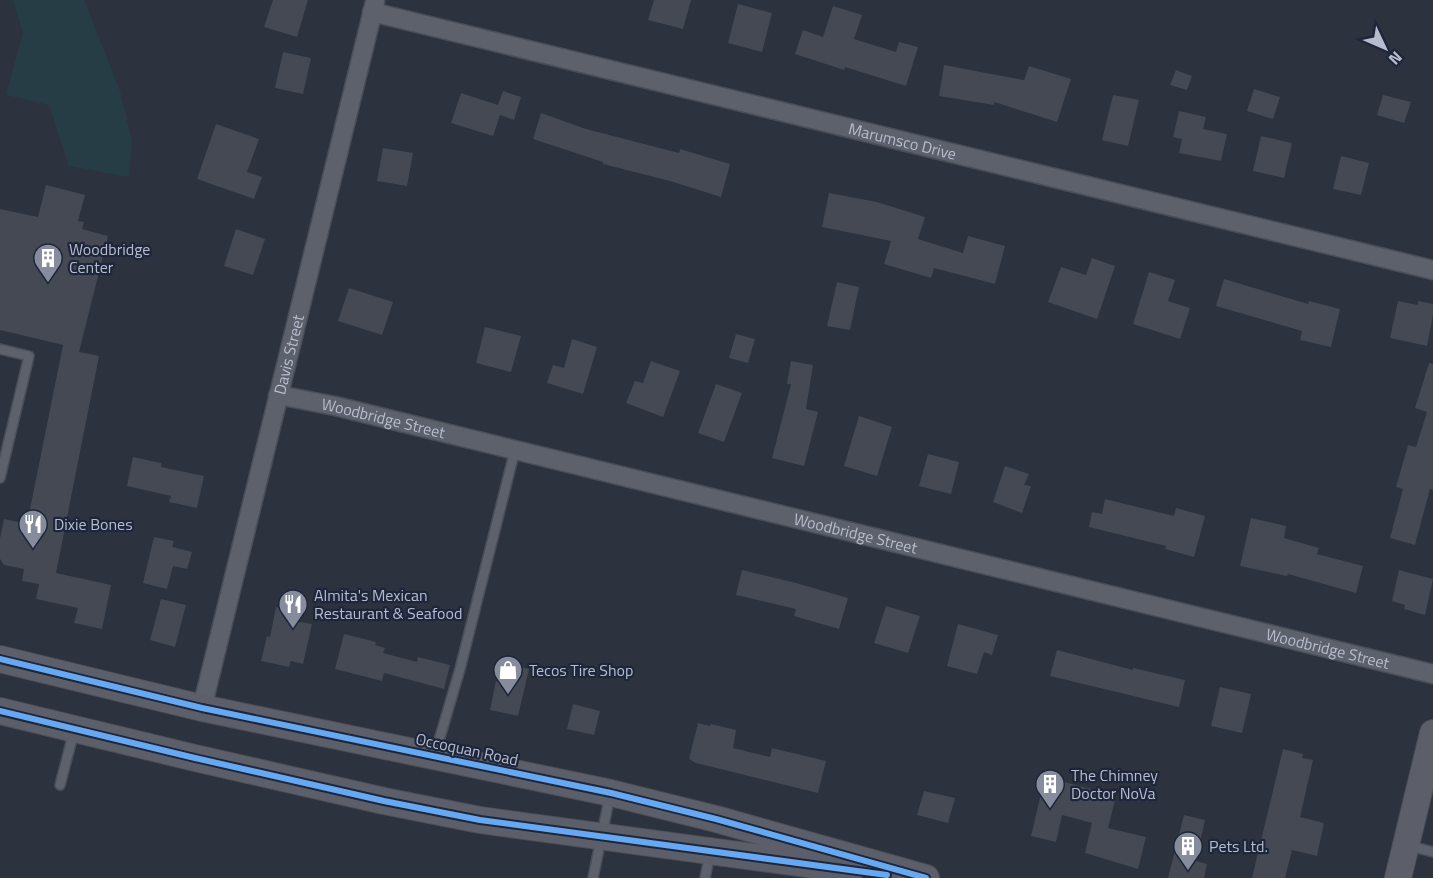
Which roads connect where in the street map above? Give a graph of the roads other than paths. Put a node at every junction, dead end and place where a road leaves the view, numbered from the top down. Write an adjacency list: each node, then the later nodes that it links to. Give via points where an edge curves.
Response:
1 (374, 6): 2 (street, Marumsco Drive); 4 (street, Davis Street)
2 (1433, 270)
3 (0, 349): 6 (lane, via 28,356)
4 (278, 395): 5 (street, Woodbridge Street); 9 (street, Davis Street)
5 (514, 450): 8 (street, Woodbridge Street); 13 (lane)
6 (0, 478)
7 (0, 659): 9 (main road, Occoquan Road)
8 (1433, 674)
9 (202, 708): 13 (main road, Occoquan Road)
10 (0, 711): 11 (main road)
11 (74, 729): 14 (lane); 16 (main road, via 384,801 480,820)
12 (1433, 733): 17 (main road)
13 (435, 756): 15 (main road, Occoquan Road)
14 (60, 785)
15 (611, 793): 16 (lane); 23 (main road, Occoquan Road)
16 (602, 836): 18 (main road); 20 (lane)
17 (1406, 845): 19 (lane); 24 (main road)
18 (710, 851): 21 (lane); 22 (main road)
19 (1433, 852)
20 (592, 878)
21 (705, 878)
22 (908, 878)
23 (926, 878)
24 (1398, 878)

